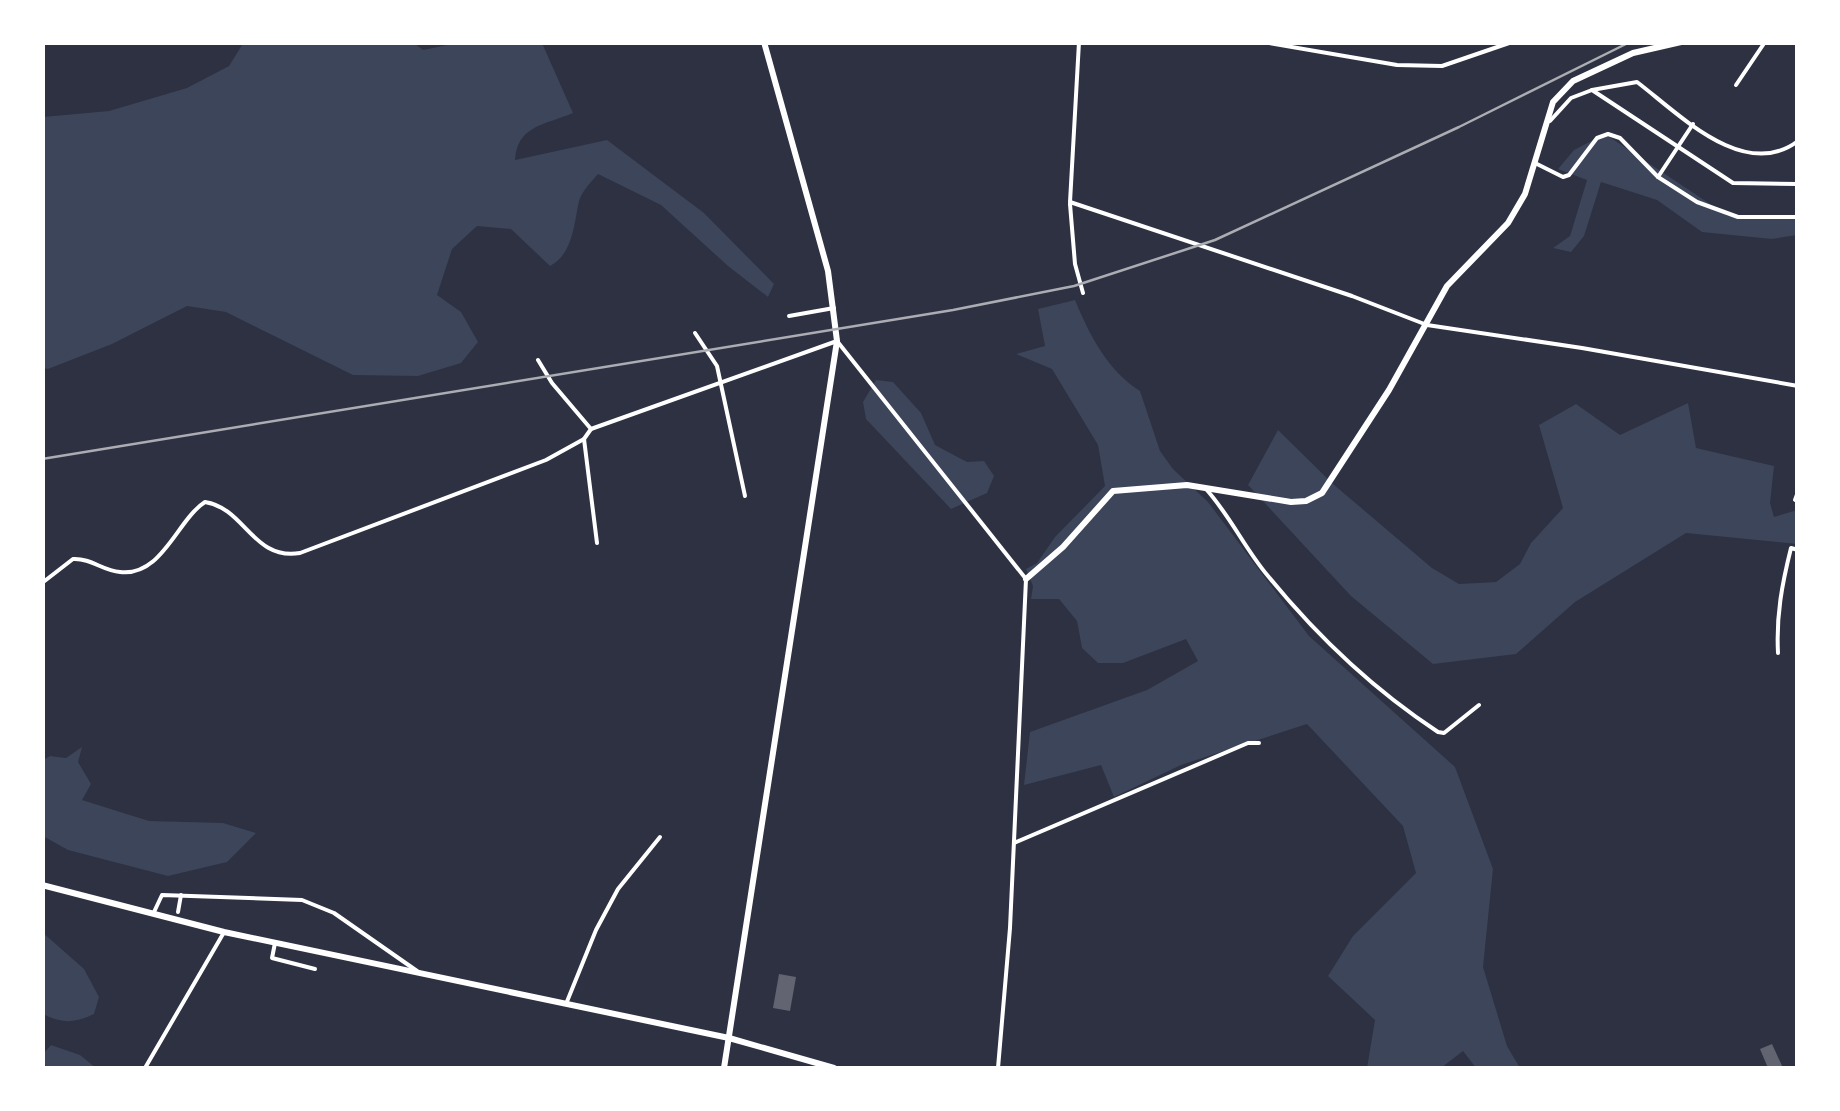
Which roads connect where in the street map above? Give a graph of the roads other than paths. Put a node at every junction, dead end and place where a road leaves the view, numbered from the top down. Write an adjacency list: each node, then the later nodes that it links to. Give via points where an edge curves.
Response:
1 (764, 42): 19 (main road)
2 (1079, 42): 16 (street)
3 (1263, 42): 4 (street, via 1442,66)
4 (1512, 42)
5 (1681, 42): 9 (main road, via 1633,53 1573,81 1553,102)
6 (1765, 42): 7 (street)
7 (1736, 86)
8 (1592, 90): 9 (street, via 1571,98); 10 (street, via 1638,82); 12 (street)
9 (1546, 124): 13 (main road)
10 (1693, 124): 11 (street, via 1757,154); 12 (street)
11 (1798, 141)
12 (1678, 147): 14 (street); 15 (street, via 1733,183)
13 (1536, 164): 14 (street, via 1569,175 1597,138 1608,134); 21 (main road, via 1508,223 1447,286)
14 (1658, 177): 17 (street, via 1738,218)
15 (1798, 184)
16 (1070, 202): 18 (street); 21 (street)
17 (1798, 216)
18 (1083, 293)
19 (835, 308): 20 (street); 23 (main road)
20 (790, 316)
21 (1427, 325): 26 (street); 29 (main road, via 1319,496 1291,502)
22 (695, 332): 25 (street)
23 (837, 341): 25 (street); 35 (street); 51 (main road)
24 (538, 360): 27 (street)
25 (720, 381): 27 (street); 31 (street)
26 (1798, 386)
27 (592, 428): 28 (street)
28 (584, 440): 33 (street); 36 (street, via 492,482 300,553 274,552 205,502 145,566 117,572 73,559)
29 (1204, 487): 35 (main road, via 1113,491); 38 (street, via 1268,576 1389,699 1438,732)
30 (1798, 492): 32 (street)
31 (745, 496)
32 (1795, 500)
33 (597, 544)
34 (1798, 550): 37 (street, via 1790,548 1780,591)
35 (1026, 580): 41 (street)
36 (42, 583)
37 (1778, 653)
38 (1479, 705)
39 (1259, 743): 41 (street)
40 (660, 837): 50 (street, via 618,889)
41 (1014, 843): 55 (street)
42 (42, 886): 45 (main road)
43 (181, 895): 44 (street); 45 (street, via 159,896); 49 (street, via 302,900 334,913)
44 (178, 912)
45 (153, 914): 46 (main road)
46 (224, 932): 47 (main road); 52 (street)
47 (275, 943): 48 (street, via 272,958); 49 (main road)
48 (315, 969)
49 (426, 975): 50 (main road)
50 (566, 1004): 51 (main road)
51 (730, 1038): 53 (main road); 54 (main road)
52 (146, 1068)
53 (724, 1068)
54 (834, 1068)
55 (998, 1068)

